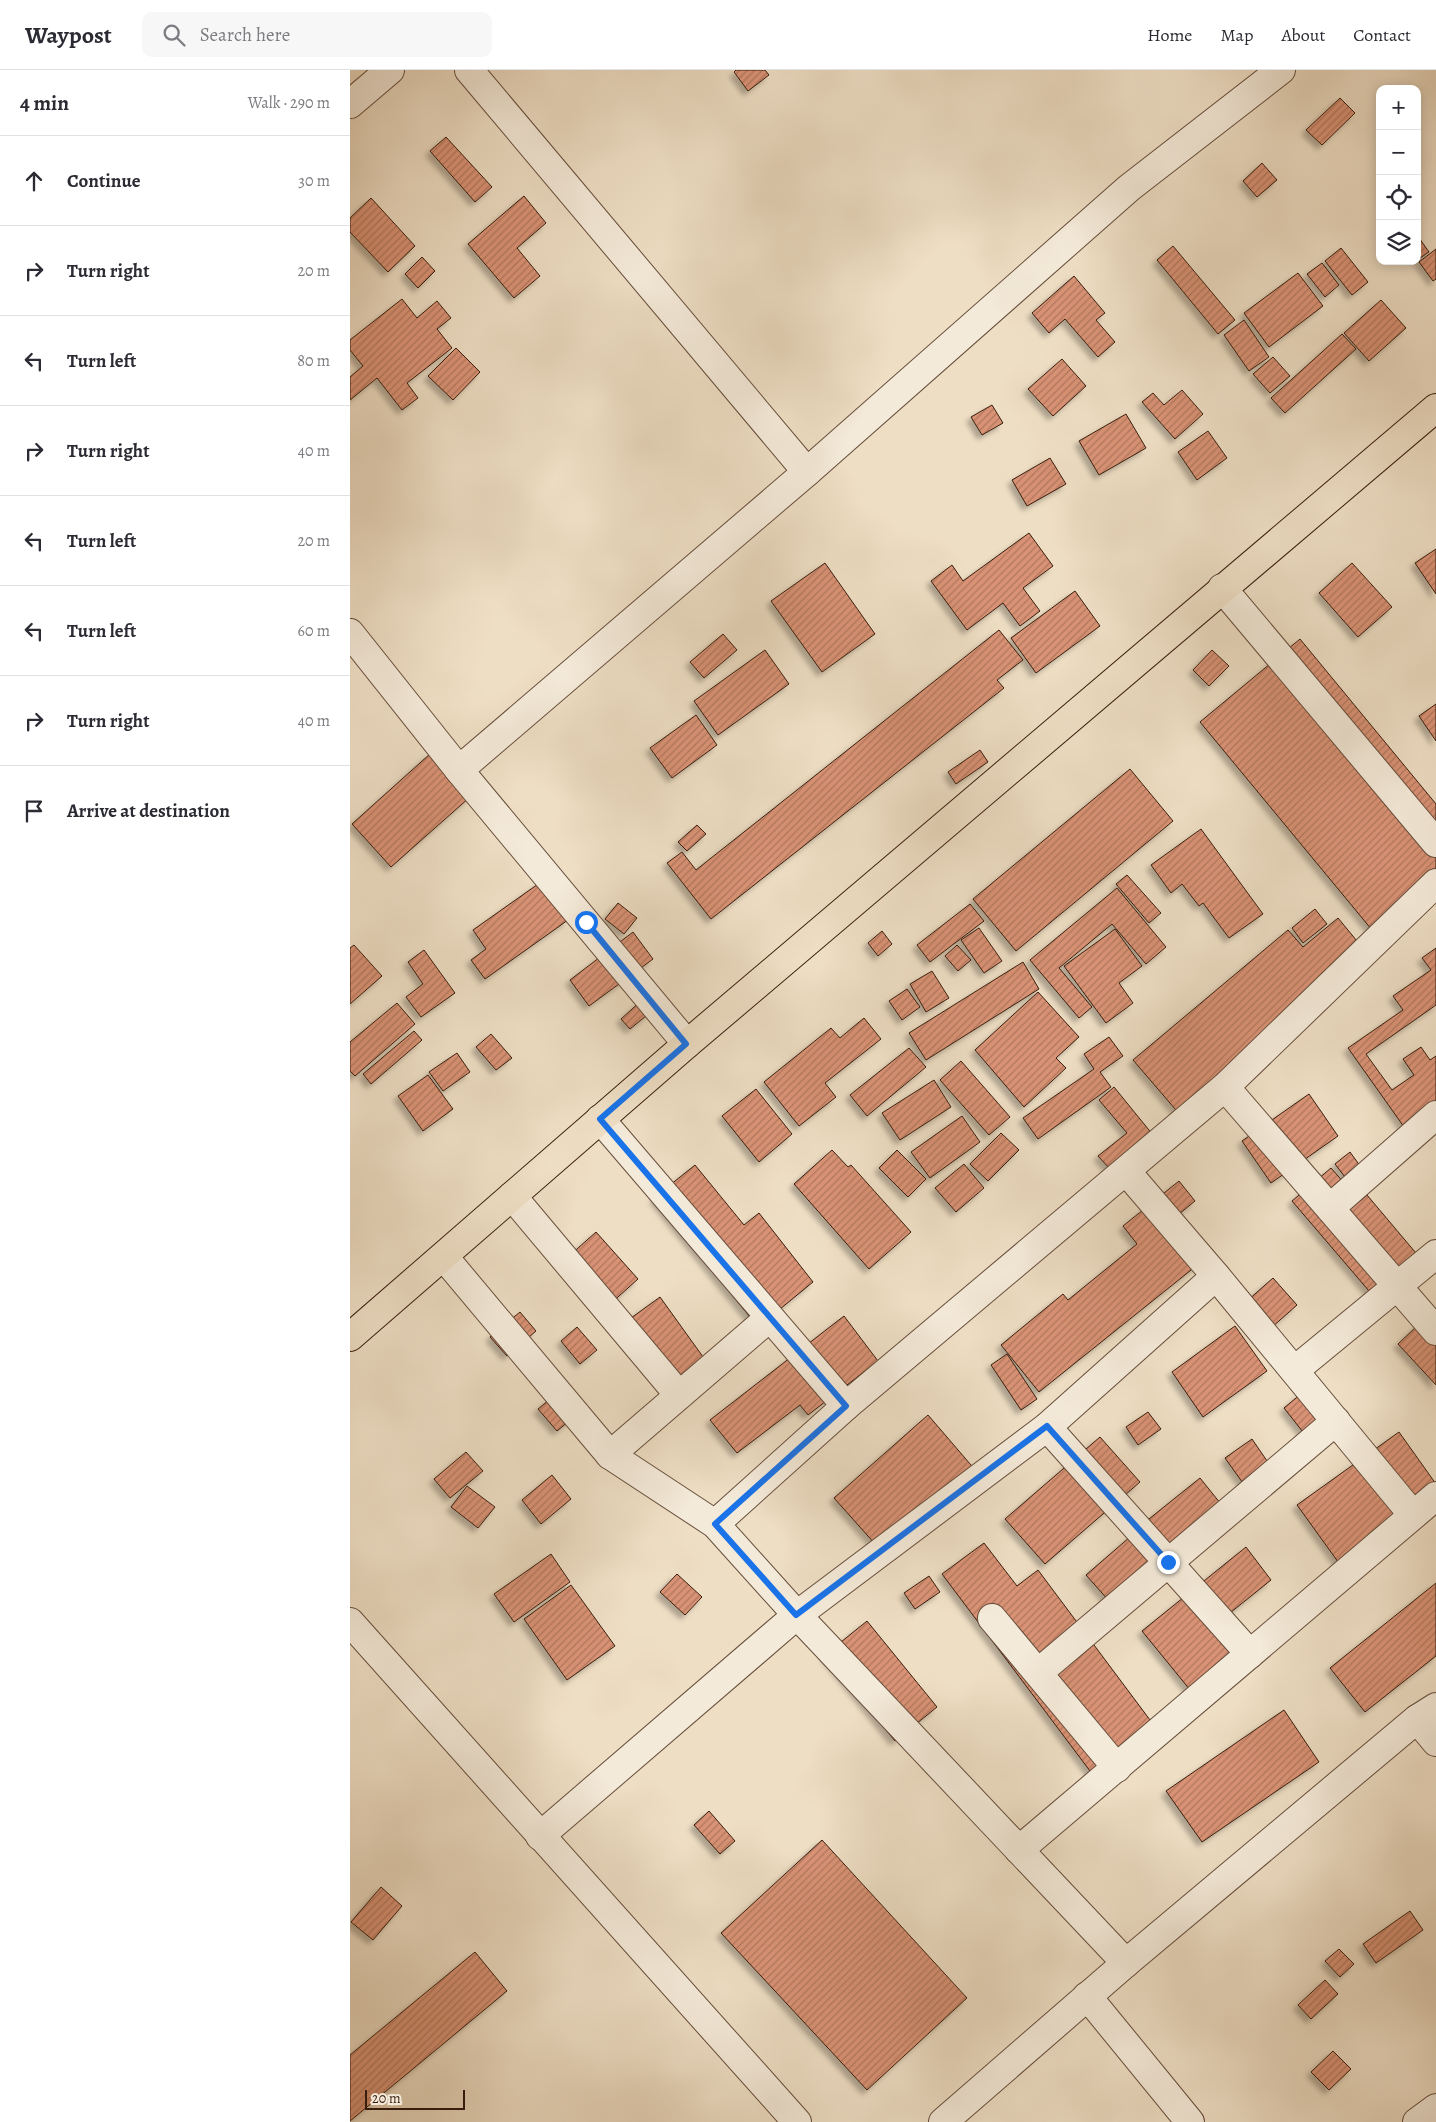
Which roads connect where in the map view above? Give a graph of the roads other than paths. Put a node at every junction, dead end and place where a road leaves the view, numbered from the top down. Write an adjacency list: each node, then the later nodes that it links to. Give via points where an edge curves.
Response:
1 (390, 70): 4 (street)
2 (468, 70): 6 (street)
3 (1281, 70): 6 (street, via 1129,188)
4 (350, 104)
5 (1436, 408): 7 (main road)
6 (807, 472): 9 (street)
7 (1222, 588): 10 (street); 12 (main road)
8 (350, 633): 9 (street)
9 (459, 770): 12 (street)
10 (1436, 843)
11 (1436, 883): 13 (street)
12 (686, 1044): 15 (main road)
13 (1225, 1086): 16 (street); 18 (street)
14 (1436, 1116): 18 (street)
15 (600, 1119): 17 (main road); 23 (street)
16 (1126, 1171): 21 (street); 28 (street)
17 (512, 1196): 20 (main road); 27 (street)
18 (1330, 1208): 22 (street)
19 (1436, 1254): 22 (street)
20 (444, 1257): 25 (main road); 31 (street)
21 (1216, 1276): 26 (street); 30 (street)
22 (1397, 1288): 24 (street); 26 (street)
23 (769, 1318): 27 (street); 28 (street)
24 (1436, 1331)
25 (350, 1337)
26 (1295, 1370): 29 (street)
27 (679, 1395): 31 (street)
28 (846, 1406): 34 (street)
29 (1336, 1421): 33 (street); 35 (street)
30 (1047, 1426): 35 (street); 36 (street)
31 (610, 1455): 34 (street)
32 (1436, 1496): 33 (street)
33 (1414, 1514): 39 (street)
34 (715, 1524): 36 (street)
35 (1168, 1562): 39 (street); 40 (street)
36 (796, 1615): 44 (street); 45 (street)
37 (992, 1618): 40 (street)
38 (350, 1622): 44 (street)
39 (1250, 1654): 43 (street)
40 (1039, 1672): 43 (street)
41 (1427, 1713): 42 (street); 46 (street)
42 (1436, 1742)
43 (1117, 1768): 45 (street)
44 (540, 1836): 49 (street)
45 (1019, 1850): 46 (street)
46 (1126, 1963): 47 (street)
47 (1087, 1996): 50 (street); 51 (street)
48 (1436, 2108): 52 (street)
49 (797, 2122)
50 (943, 2122)
51 (1190, 2122)
52 (1418, 2122)

